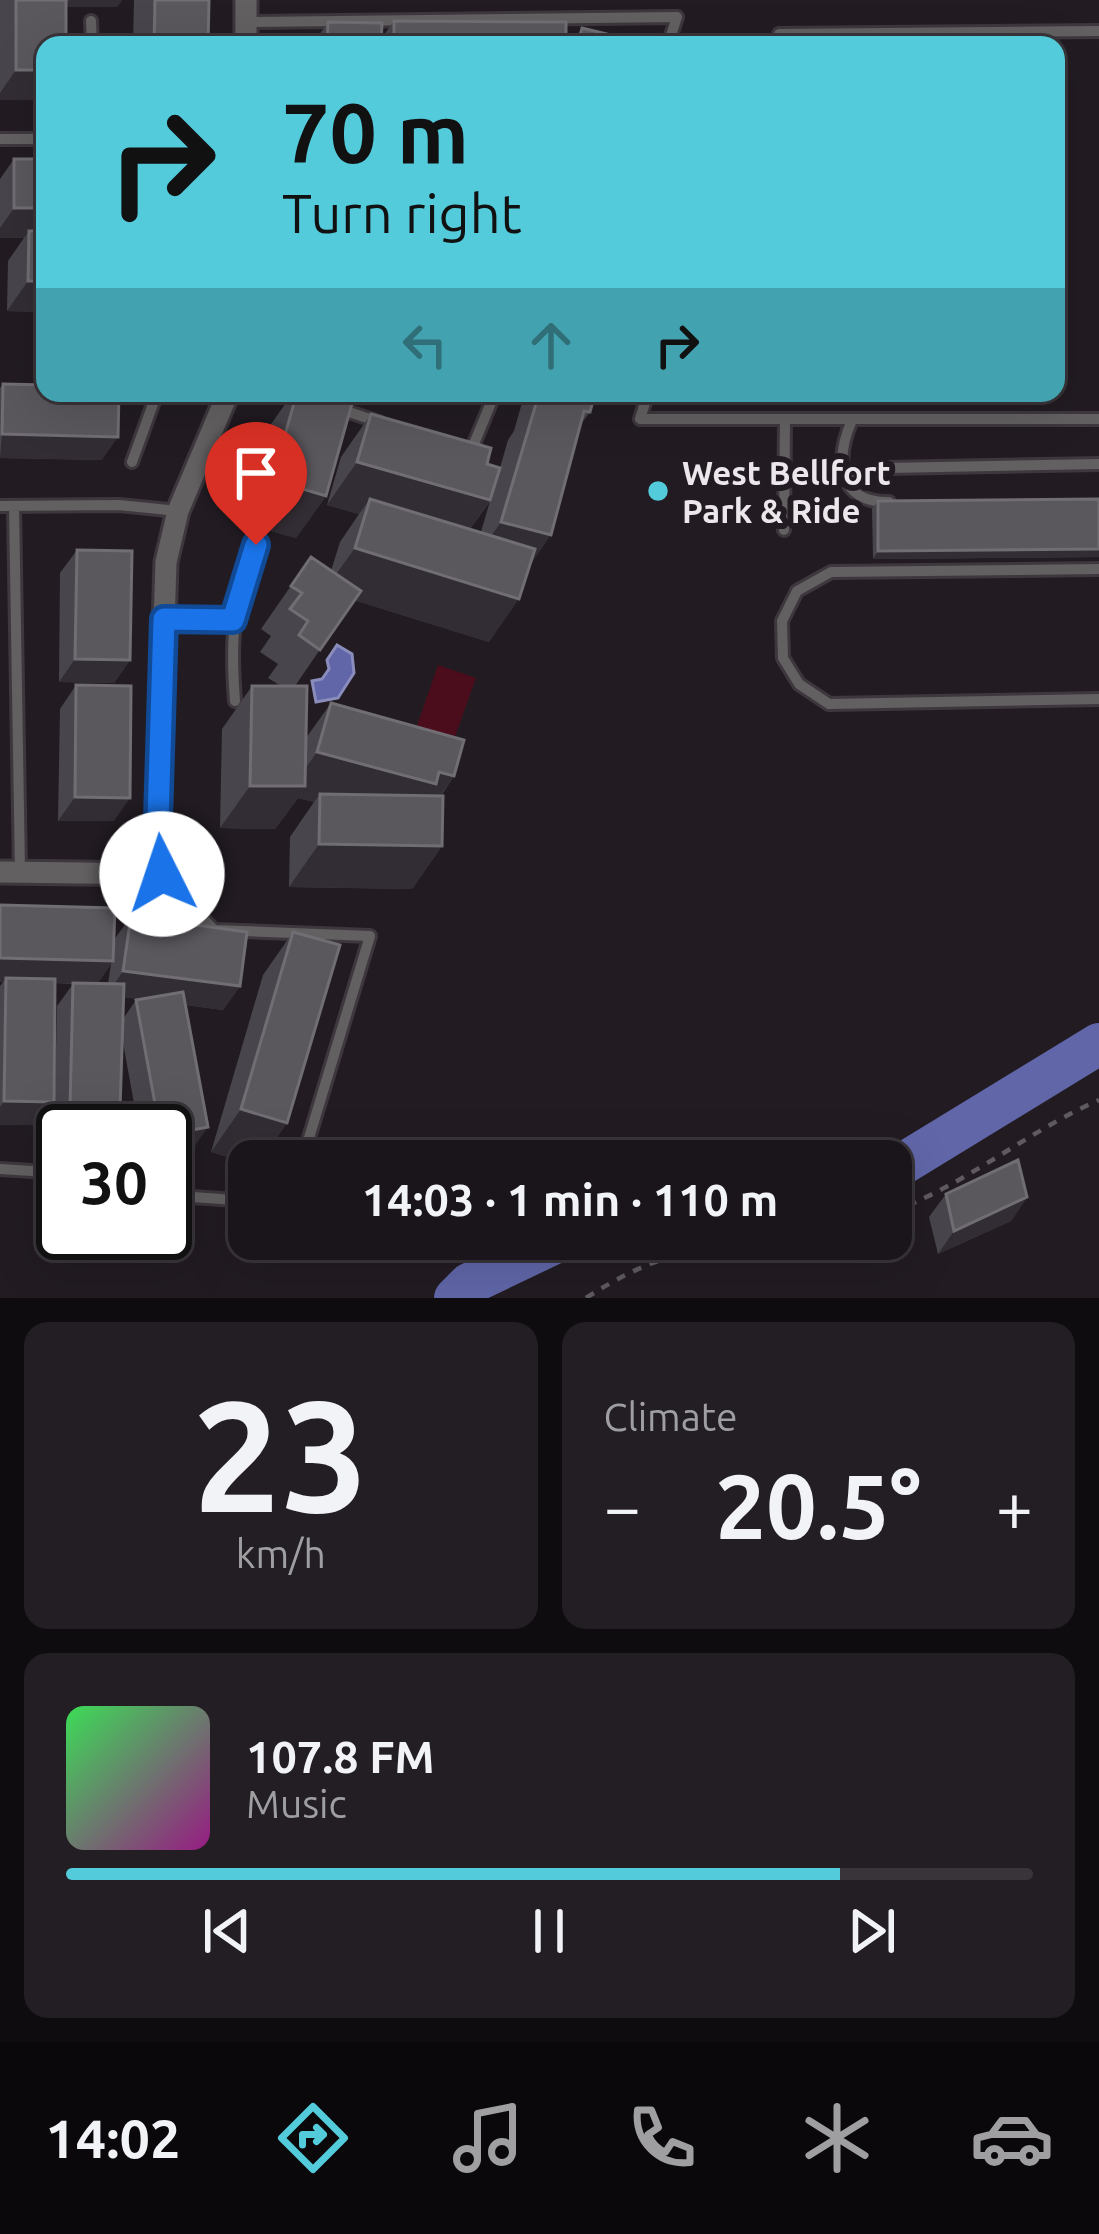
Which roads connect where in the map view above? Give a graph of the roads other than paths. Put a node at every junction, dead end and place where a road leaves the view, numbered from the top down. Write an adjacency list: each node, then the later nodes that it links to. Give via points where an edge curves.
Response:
1 (91, 21): 5 (lane)
2 (246, 22): 6 (lane, via 677,17)
3 (1099, 31): 4 (lane)
4 (779, 34)
5 (92, 36)
6 (671, 36)
7 (0, 139): 8 (lane)
8 (36, 139)
9 (154, 402): 19 (lane)
10 (224, 402): 25 (street)
11 (492, 402): 18 (lane, via 473,452)
12 (645, 402): 15 (lane, via 640,419)
13 (338, 408): 17 (lane)
14 (1099, 419): 16 (lane)
15 (784, 420): 16 (lane); 26 (lane)
16 (852, 420): 21 (lane, via 844,438)
17 (382, 423)
18 (450, 445)
19 (132, 462)
20 (1099, 464): 21 (lane, via 886,468)
21 (846, 479): 22 (lane, via 866,502)
22 (908, 502)
23 (0, 506): 24 (lane)
24 (14, 506): 25 (lane); 33 (lane)
25 (178, 512): 29 (street)
26 (784, 530)
27 (256, 545): 30 (lane)
28 (1099, 569): 31 (lane, via 831,572 797,591 782,621 783,658 799,684 829,704)
29 (164, 619): 30 (lane); 34 (street)
30 (233, 620): 32 (lane)
31 (1099, 699)
32 (235, 701)
33 (10, 872): 34 (street)
34 (162, 874): 35 (lane, via 214,930 370,936)
35 (308, 1140)
36 (0, 1169): 37 (lane)
37 (36, 1171)
38 (192, 1197): 39 (lane)
39 (228, 1200)

